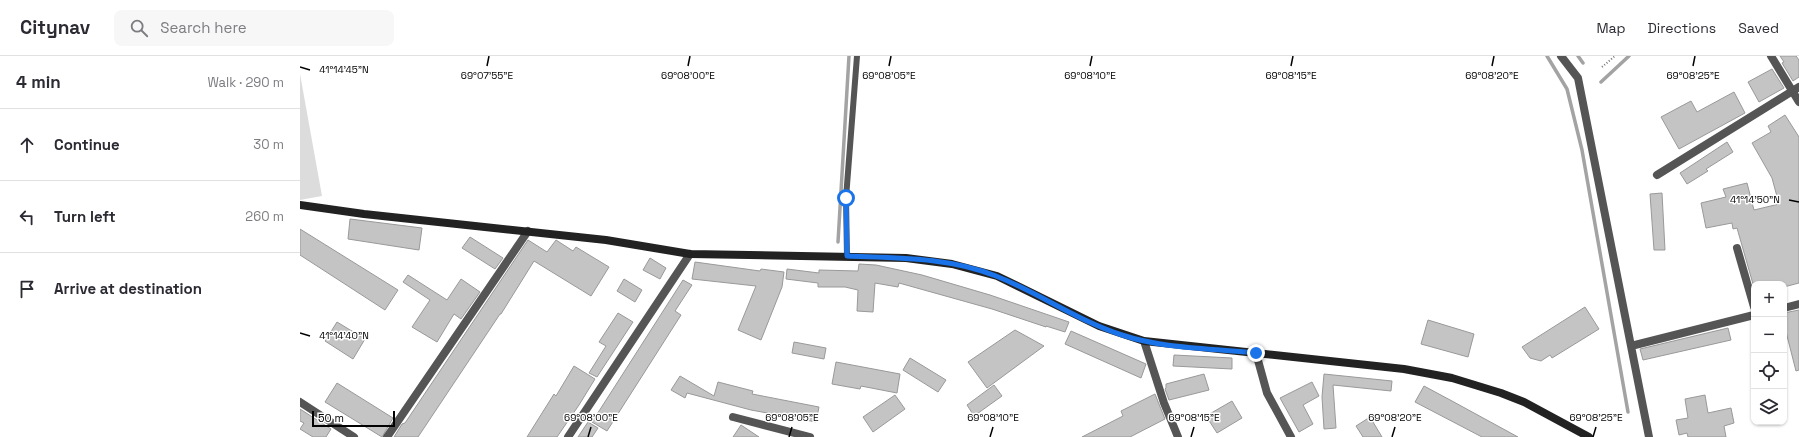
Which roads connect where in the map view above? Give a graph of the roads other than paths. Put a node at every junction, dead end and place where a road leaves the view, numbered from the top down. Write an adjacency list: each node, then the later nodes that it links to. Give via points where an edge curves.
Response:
1 (857, 56): 11 (lane, via 846,198)
2 (1561, 56): 17 (street, via 1578,78)
3 (1771, 56): 4 (street)
4 (1796, 89): 5 (street); 6 (street)
5 (1799, 102)
6 (1657, 175)
7 (300, 205): 8 (street)
8 (528, 231): 10 (street, via 606,240); 24 (street)
9 (1737, 248): 12 (street)
10 (690, 254): 11 (street); 25 (street)
11 (847, 256): 16 (street, via 930,260 974,269 997,276 1099,326)
12 (1751, 297)
13 (1799, 304): 14 (street)
14 (1787, 307)
15 (1751, 316): 17 (street)
16 (1144, 341): 18 (street); 27 (street)
17 (1631, 346): 22 (street)
18 (1256, 353): 28 (street, via 1267,394); 29 (street, via 1404,369 1452,378 1524,402)
19 (300, 402): 23 (street)
20 (733, 417): 21 (street)
21 (800, 436): 26 (street)
22 (1648, 436)
23 (354, 437)
24 (387, 437)
25 (568, 437)
26 (810, 437)
27 (1178, 437)
28 (1291, 437)
29 (1589, 437)

